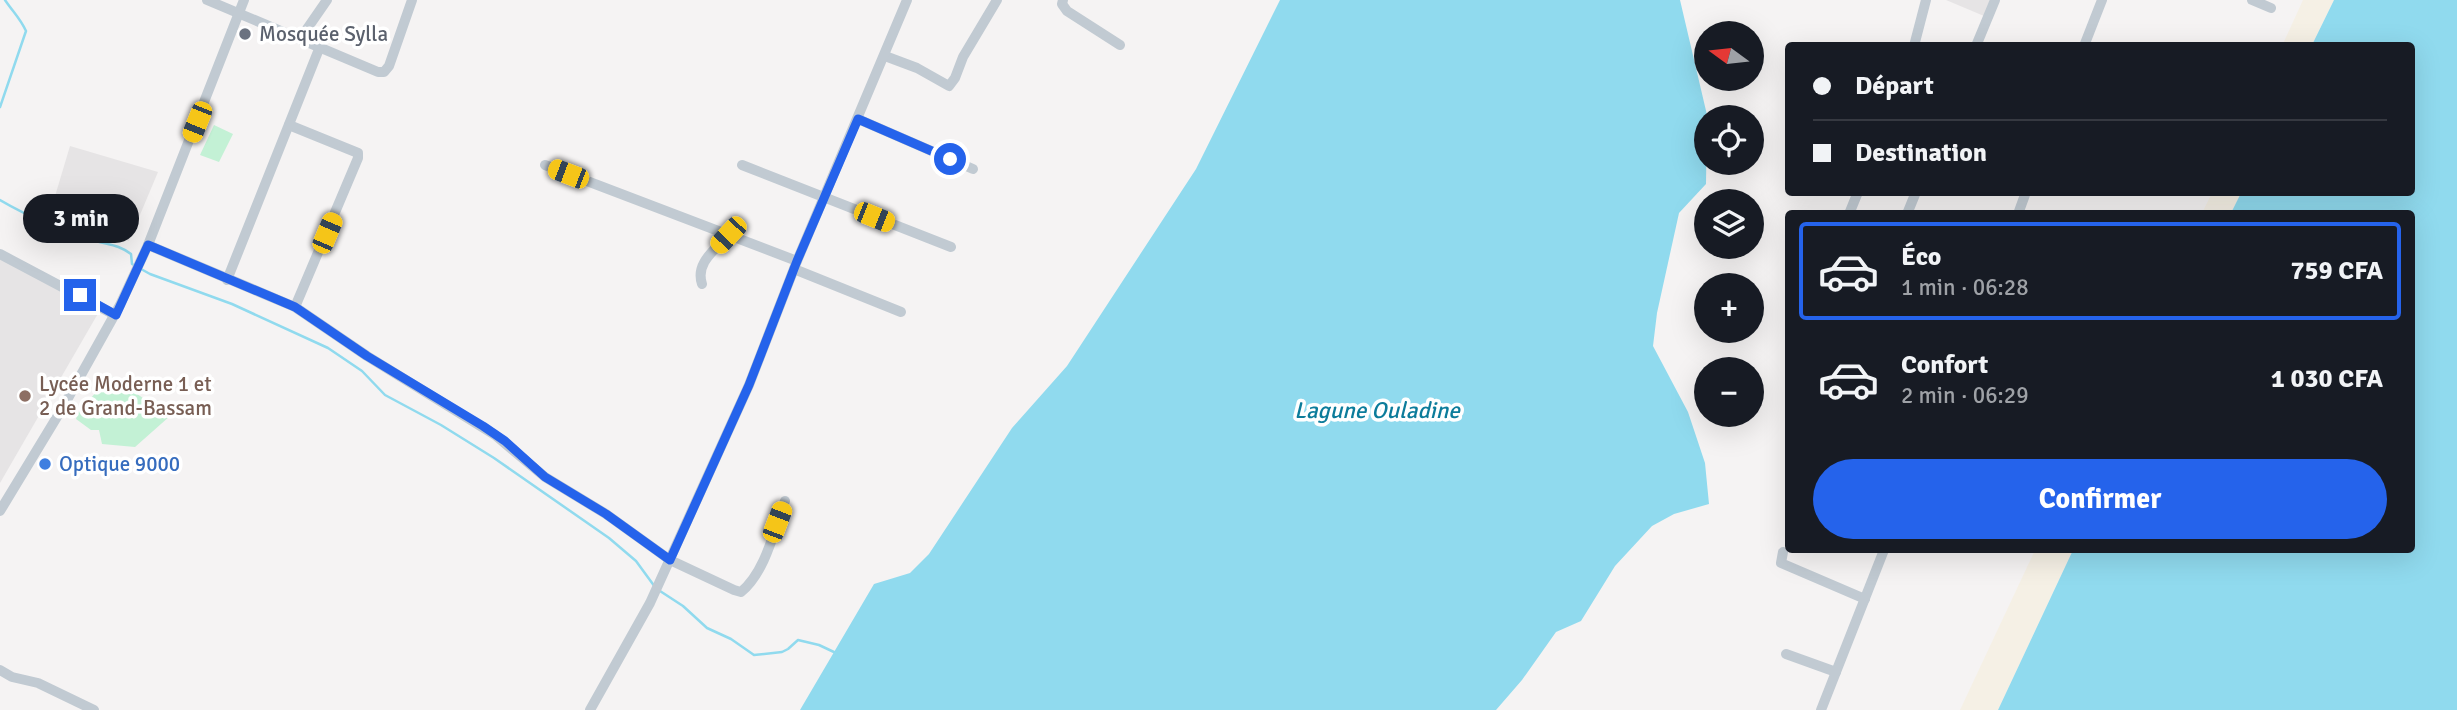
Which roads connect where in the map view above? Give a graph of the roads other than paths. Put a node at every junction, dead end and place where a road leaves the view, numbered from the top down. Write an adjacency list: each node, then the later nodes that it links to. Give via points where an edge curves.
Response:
1 (207, 0): 13 (street)
2 (244, 0): 13 (street)
3 (327, 0): 14 (street)
4 (412, 0): 19 (street, via 384,72)
5 (907, 0): 20 (street)
6 (997, 0): 20 (street, via 949,86)
7 (1063, 0): 18 (street, via 1067,11)
8 (1926, 0): 15 (street)
9 (1995, 0): 16 (street)
10 (2102, 0): 17 (street)
11 (2252, 0): 12 (street)
12 (2271, 8)
13 (239, 13): 14 (street); 28 (street)
14 (300, 39): 19 (street)
15 (1915, 42)
16 (1978, 42)
17 (2086, 42)
18 (1120, 45)
19 (319, 49): 22 (street)
20 (885, 56): 21 (street)
21 (858, 119): 25 (street); 26 (street)
22 (289, 125): 32 (street); 34 (street, via 358,153)
23 (545, 165): 27 (street)
24 (743, 165): 26 (street)
25 (973, 169)
26 (823, 197): 29 (street); 31 (street)
27 (728, 235): 31 (street); 33 (street, via 701,266)
28 (148, 245): 32 (street); 36 (street)
29 (951, 247)
30 (0, 254): 36 (street)
31 (795, 265): 35 (street); 41 (street, via 749,385)
32 (226, 280): 34 (street)
33 (702, 284)
34 (295, 307): 41 (street, via 483,426 545,477)
35 (901, 312)
36 (116, 315): 38 (street)
37 (785, 501): 41 (street, via 761,565 741,592)
38 (0, 511)
39 (1783, 552): 42 (street, via 1781,563)
40 (1883, 553): 42 (street)
41 (670, 560): 47 (street)
42 (1864, 599): 45 (street)
43 (1786, 654): 45 (street)
44 (0, 670): 46 (street)
45 (1836, 672): 48 (street)
46 (94, 710)
47 (590, 710)
48 (1821, 710)

